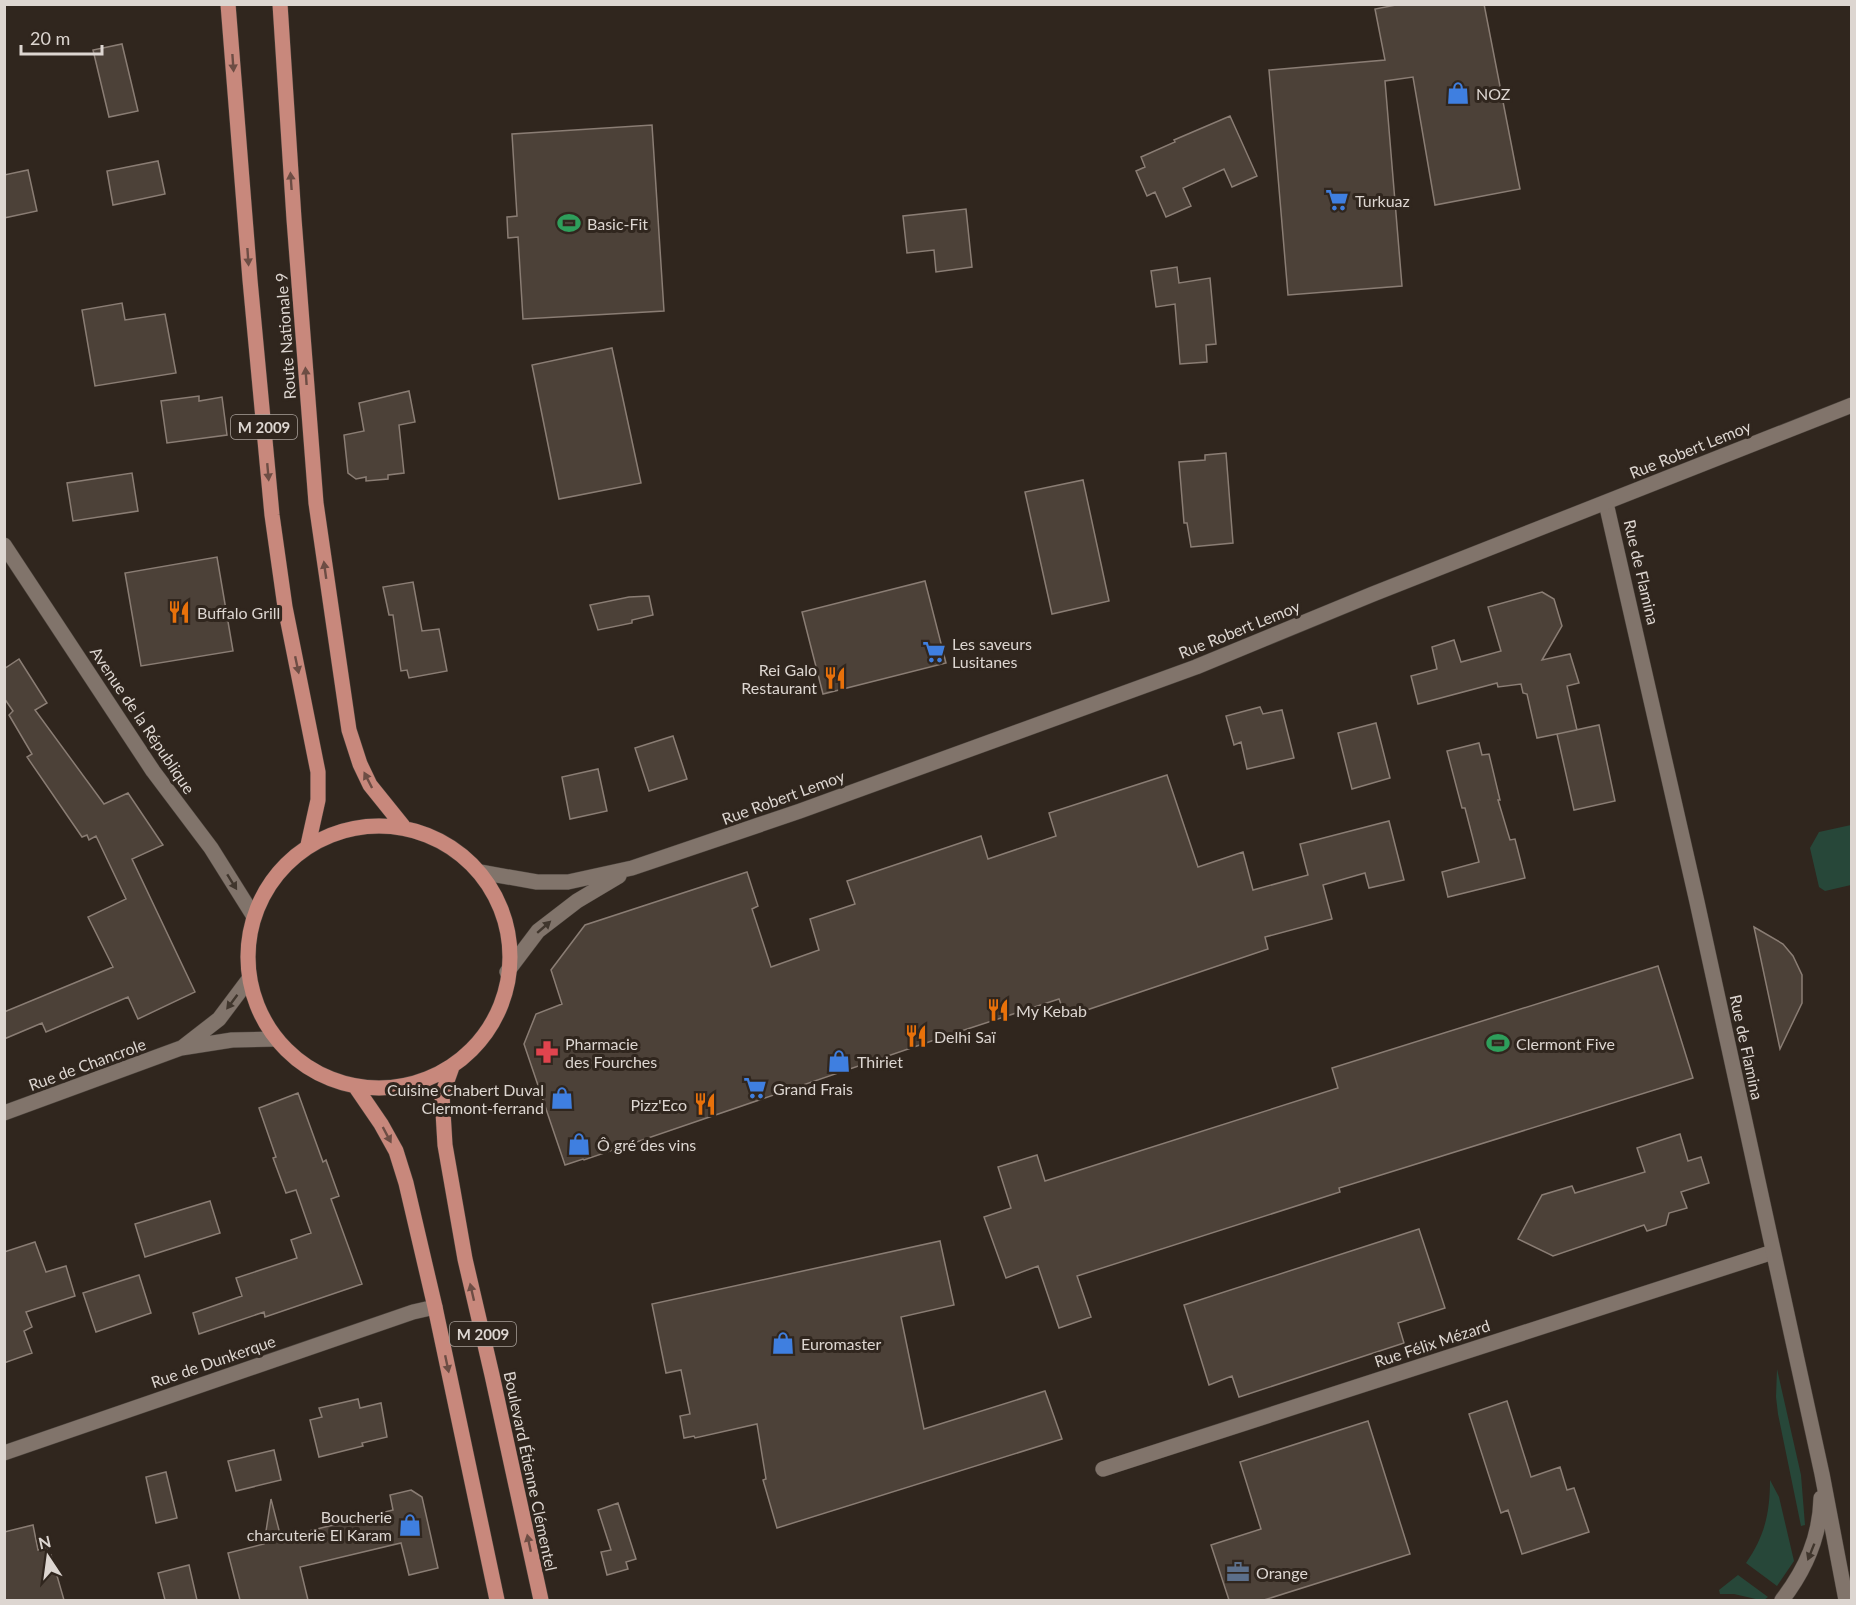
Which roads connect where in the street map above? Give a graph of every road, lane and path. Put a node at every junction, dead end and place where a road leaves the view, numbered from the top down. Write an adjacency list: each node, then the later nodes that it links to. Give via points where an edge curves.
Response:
1 (228, 4): 7 (main road, M 2009, one-way to 7, via 272,515 285,607 318,772 318,800)
2 (280, 4): 6 (main road, Route Nationale 9 / M 2009, one-way to 2, via 370,785 360,764 349,730 335,639 315,503)
3 (1851, 405): 4 (street, Rue Robert Lemoy)
4 (1606, 502): 8 (street, Rue Robert Lemoy, via 1197,667); 18 (street, Rue de Flamina)
5 (4, 545): 10 (street, Avenue de la République, one-way to 10)
6 (403, 826): 7 (main road, via 338,832); 9 (main road, via 432,836)
7 (308, 845): 10 (main road, via 274,879)
8 (632, 868): 9 (street, Rue Robert Lemoy, via 568,882 537,882); 11 (street, Rue Robert Lemoy, one-way to 8, via 538,931 577,901)
9 (480, 872): 11 (main road, via 503,914 509,942)
10 (253, 915): 12 (main road)
11 (507, 972): 15 (main road, via 492,1025)
12 (249, 979): 13 (main road, via 256,1006); 14 (street, Rue de Chancrole, one-way to 14, via 219,1019)
13 (276, 1039): 14 (street, Rue de Chancrole, via 232,1040); 16 (main road, via 304,1066)
14 (182, 1048): 17 (street, Rue de Chancrole)
15 (452, 1067): 16 (main road, via 410,1086); 24 (main road, Boulevard Étienne Clémentel / M 2009, one-way to 15, via 465,1259 445,1145 442,1095)
16 (356, 1086): 19 (main road, M 2009, one-way to 19, via 396,1151)
17 (4, 1113)
18 (1773, 1252): 21 (street, Rue Félix Mézard); 22 (street, Rue de Flamina)
19 (435, 1307): 20 (street, Rue de Dunkerque, via 402,1315); 23 (main road, M 2009, one-way to 23)
20 (4, 1453)
21 (1103, 1469)
22 (1822, 1474): 25 (street, one-way to 25, via 1820,1517 1813,1548); 26 (street, Rue de Flamina)
23 (497, 1600)
24 (541, 1600)
25 (1782, 1600)
26 (1846, 1600)

